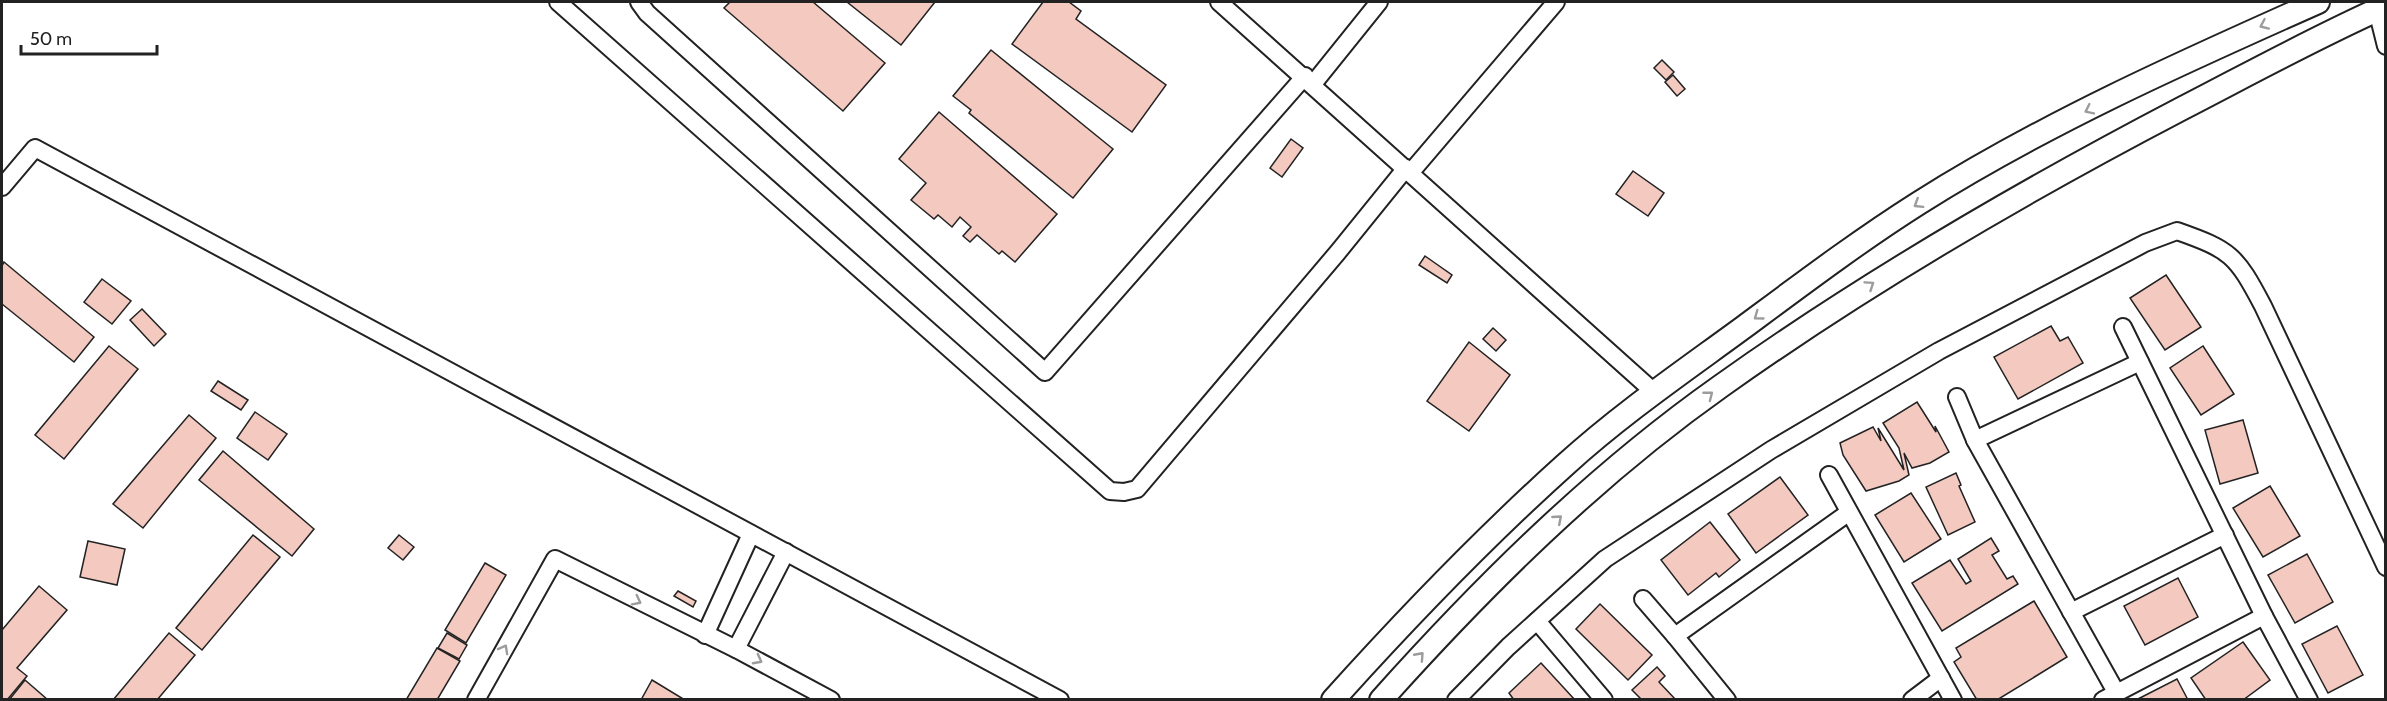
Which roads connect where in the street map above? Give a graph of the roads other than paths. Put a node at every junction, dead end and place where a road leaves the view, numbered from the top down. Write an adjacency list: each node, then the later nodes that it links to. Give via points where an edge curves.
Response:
1 (558, 2): 10 (street, via 1110,491 1137,489)
2 (639, 2): 9 (street, via 1045,372)
3 (1219, 2): 9 (street)
4 (1379, 2): 9 (street)
5 (1556, 2): 10 (street)
6 (2318, 2): 14 (street, one-way to 14, via 2044,132 1920,202)
7 (2381, 8): 8 (street); 37 (street, one-way to 7, via 1461,610 1555,522 1720,386 1878,280 2054,175)
8 (2385, 46)
9 (1309, 80): 10 (street)
10 (1408, 170): 14 (street)
11 (2, 187): 19 (street, via 35,148)
12 (2123, 327): 13 (street)
13 (2140, 362): 16 (street); 20 (street)
14 (1654, 392): 36 (street, via 1565,465 1385,642)
15 (1957, 397): 16 (street)
16 (1974, 440): 24 (street)
17 (1829, 475): 18 (street)
18 (1848, 513): 28 (street); 30 (street)
19 (751, 534): 21 (street); 27 (street)
20 (2225, 535): 24 (street); 25 (street)
21 (786, 552): 29 (street); 35 (street)
22 (2385, 567): 26 (street, via 2241,265 2214,244 2177,231 2145,243 1939,351 1771,450 1605,559)
23 (1643, 599): 28 (street)
24 (2071, 612): 31 (street)
25 (2264, 616): 31 (street); 32 (street)
26 (1537, 621): 38 (street); 39 (street)
27 (705, 635): 29 (street); 33 (street, one-way to 27, via 555,559)
28 (1675, 636): 40 (street)
29 (736, 649): 34 (street, one-way to 34)
30 (1941, 678): 41 (street); 42 (street)
31 (2110, 696)
32 (2305, 698)
33 (476, 699)
34 (831, 699)
35 (1060, 699)
36 (1333, 699)
37 (1381, 699)
38 (1456, 699)
39 (1604, 699)
40 (1727, 699)
41 (1912, 699)
42 (1953, 699)

